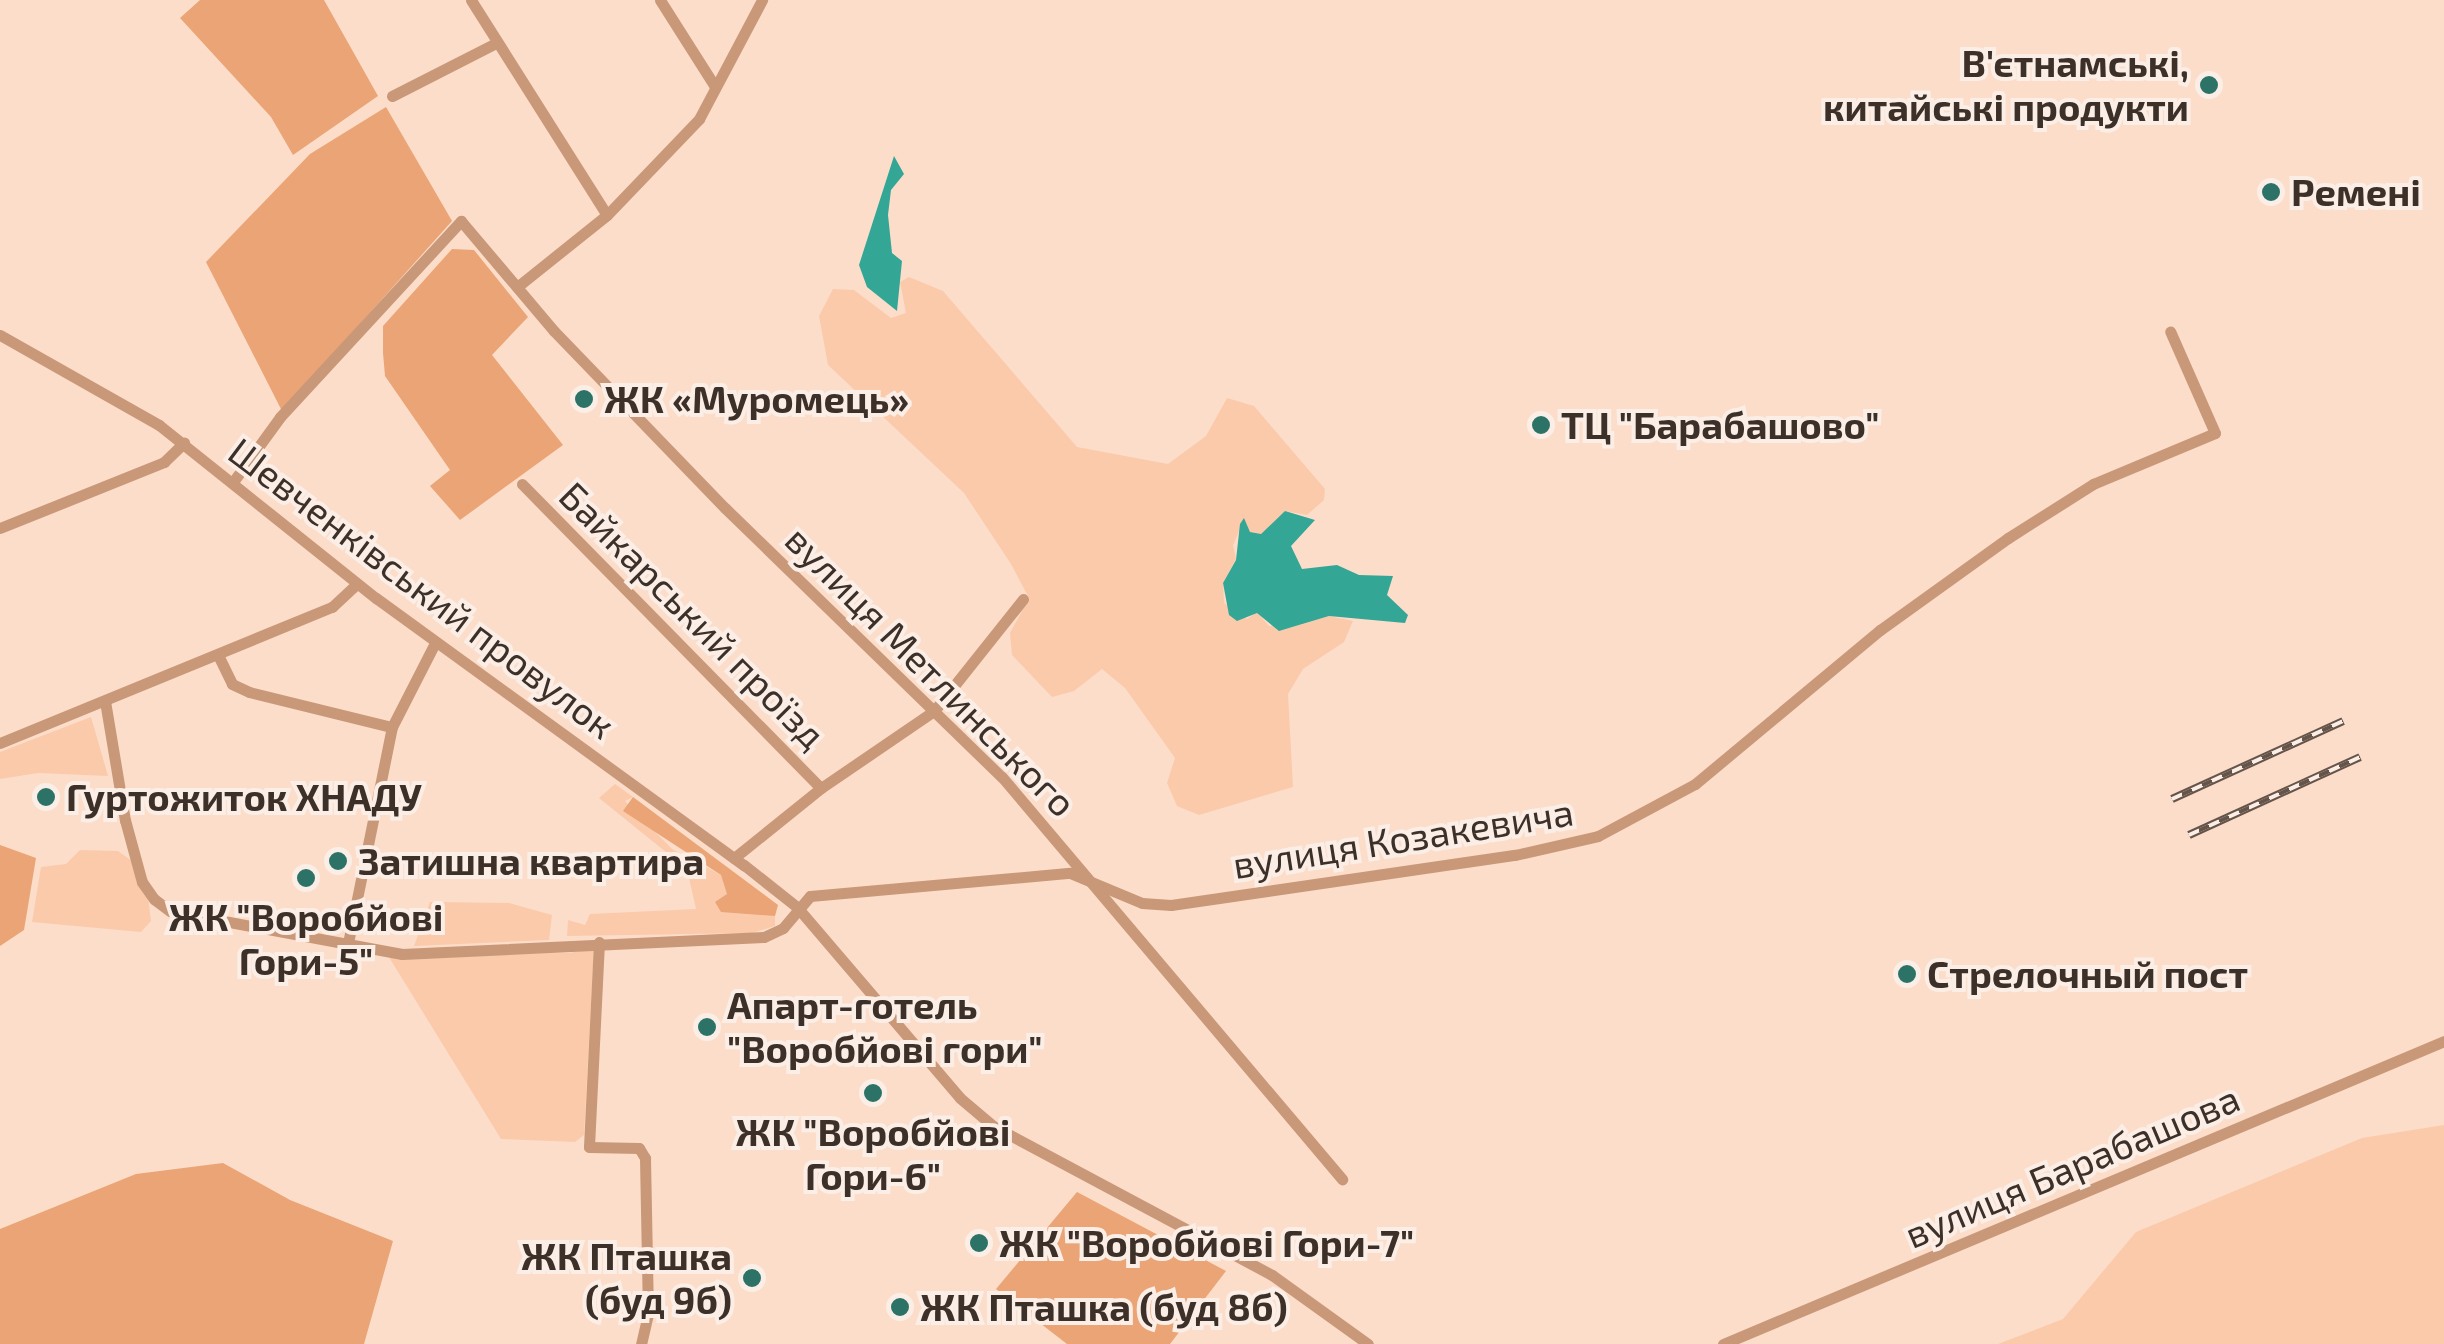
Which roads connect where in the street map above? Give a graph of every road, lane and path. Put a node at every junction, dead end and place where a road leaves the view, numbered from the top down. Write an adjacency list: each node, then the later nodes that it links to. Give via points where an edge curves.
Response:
1 (471, 0): 4 (street)
2 (660, 0): 5 (street)
3 (762, 0): 5 (street)
4 (496, 43): 6 (street); 7 (street)
5 (714, 86): 7 (street, via 699,119)
6 (392, 96)
7 (607, 215): 8 (street)
8 (517, 287): 12 (street, вулиця Метлинського, via 461,221 280,417); 20 (street, вулиця Метлинського, via 725,508)
9 (2170, 332): 25 (street, вулиця Козакевича, via 2215,434 2093,484 2008,538 1880,630 1696,784 1621,825 1515,855 1171,906 1142,902)
10 (0, 335): 11 (street, Шевченківський провулок)
11 (184, 442): 12 (street, Шевченківський провулок); 14 (street, via 164,462)
12 (234, 482): 15 (street, Шевченківський провулок)
13 (522, 484): 23 (street, Байкарський проїзд)
14 (0, 528)
15 (357, 584): 17 (street, Шевченківський провулок); 18 (street, via 332,606)
16 (1024, 599): 20 (street)
17 (436, 643): 21 (street); 24 (street, Шевченківський провулок)
18 (218, 655): 19 (street); 21 (street, via 232,684 249,692)
19 (104, 701): 22 (street); 28 (street, via 125,820 142,882 154,899 170,911)
20 (934, 711): 23 (street); 25 (street, вулиця Метлинського)
21 (392, 727): 28 (street)
22 (0, 743)
23 (821, 788): 24 (street)
24 (734, 858): 26 (street, Шевченківський провулок)
25 (1087, 876): 26 (street, вулиця Козакевича, via 810,896); 30 (street, вулиця Метлинського)
26 (797, 907): 27 (street, via 784,928 764,937); 32 (street, Шевченківський провулок, via 979,1116 1272,1275)
27 (604, 941): 28 (street, via 402,954); 31 (street, via 589,1146 639,1148 646,1158 648,1314)
28 (348, 943)
29 (2444, 1042): 33 (street, вулиця Барабашова)
30 (1342, 1178)
31 (641, 1344)
32 (1368, 1344)
33 (1723, 1344)

